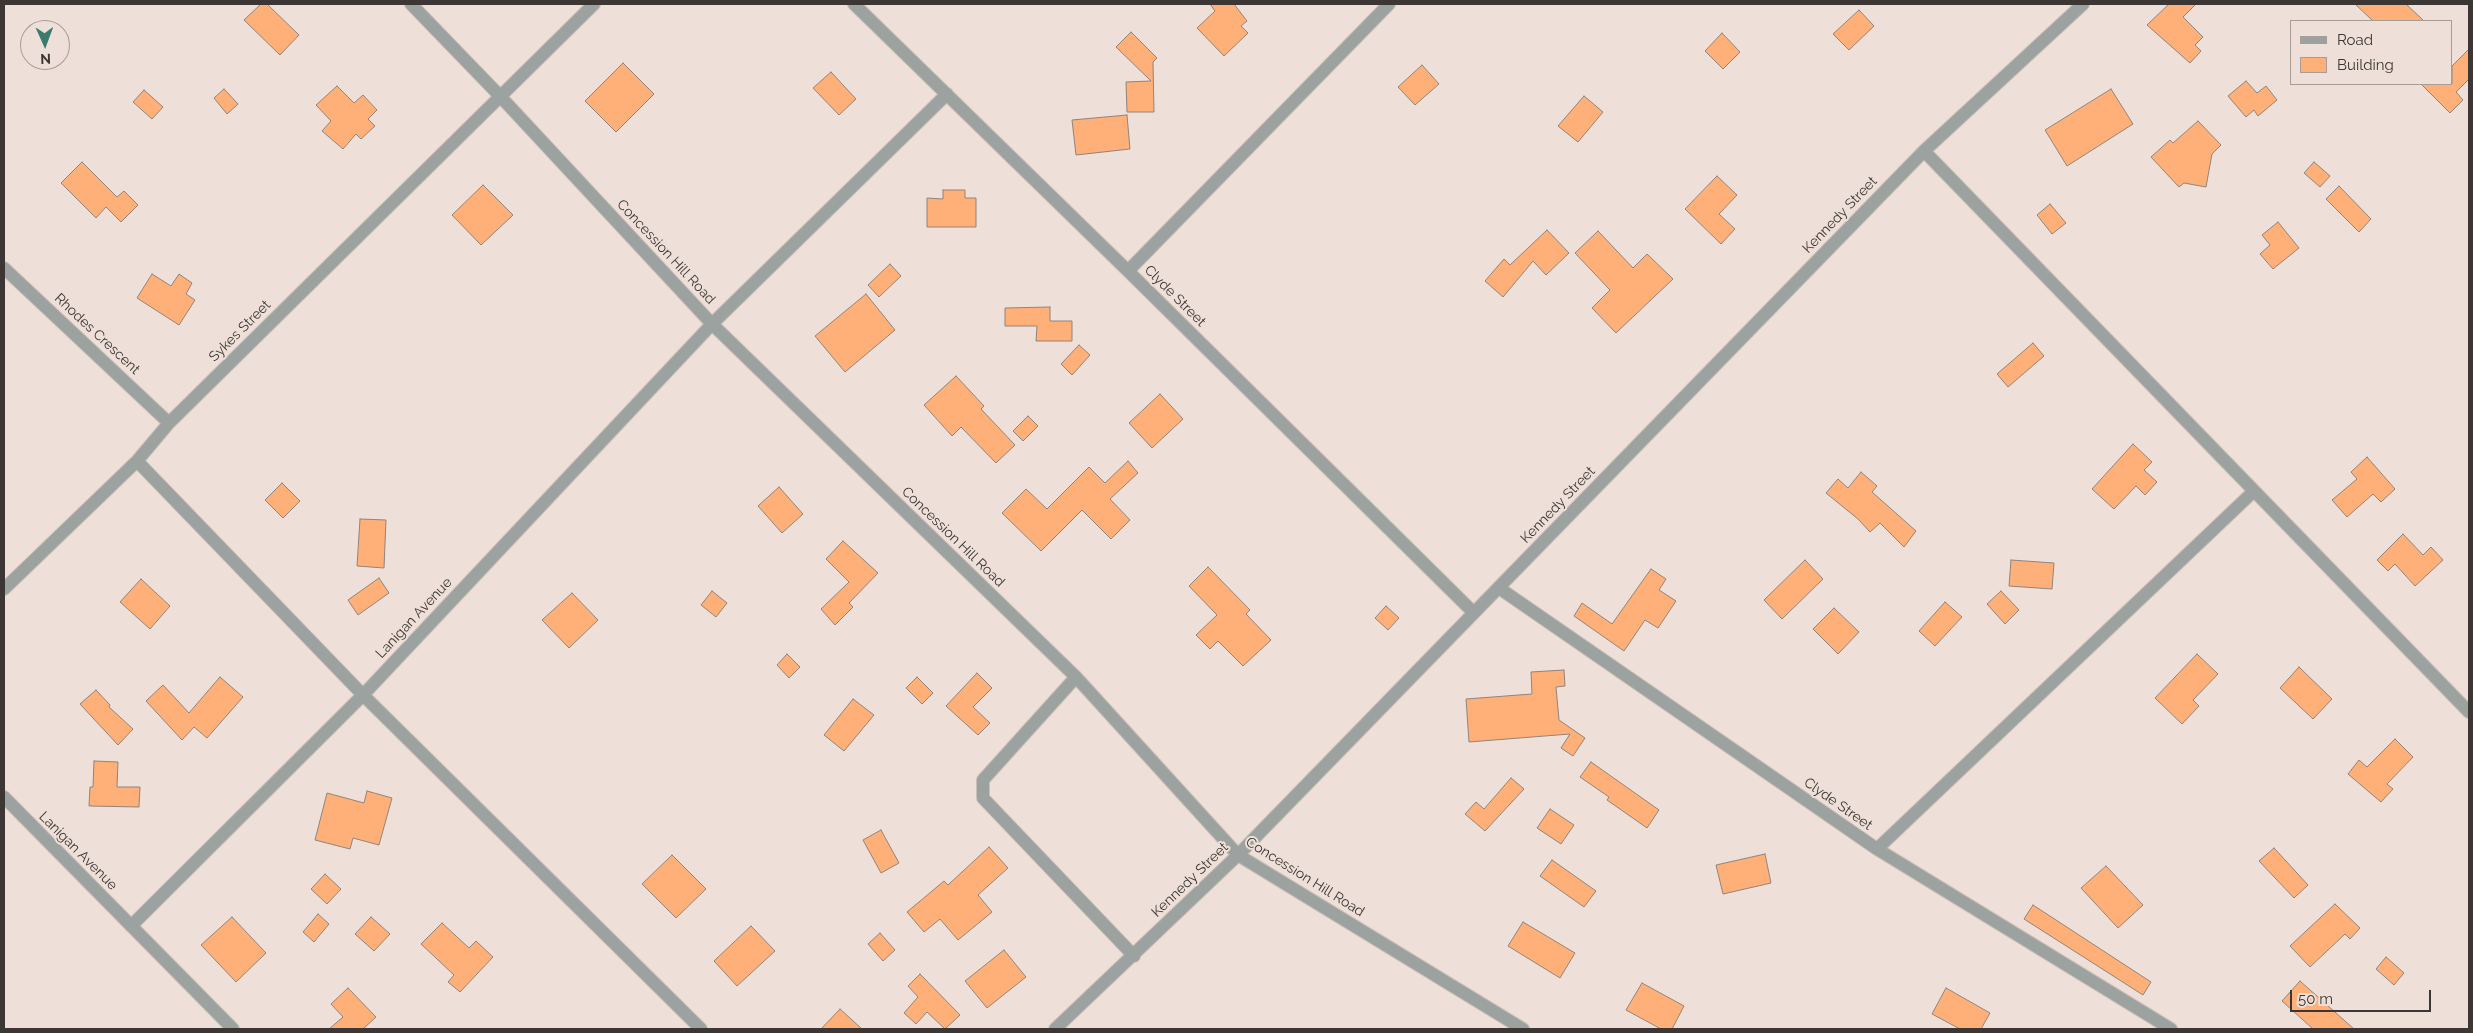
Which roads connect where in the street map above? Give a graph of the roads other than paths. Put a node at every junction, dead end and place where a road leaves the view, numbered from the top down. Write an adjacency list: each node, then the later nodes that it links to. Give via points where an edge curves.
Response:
1 (411, 4): 7 (street, Concession Hill Road)
2 (594, 4): 7 (street, Sykes Street)
3 (854, 4): 6 (street, Clyde Street)
4 (1388, 4): 10 (street)
5 (2083, 4): 8 (street, Kennedy Street)
6 (947, 94): 10 (street, Clyde Street); 11 (street, Lanigan Avenue)
7 (499, 95): 11 (street, Concession Hill Road); 12 (street, Sykes Street)
8 (1924, 150): 14 (street); 15 (street, Kennedy Street)
9 (4, 268): 12 (street, Rhodes Crescent)
10 (1128, 271): 17 (street, Clyde Street)
11 (712, 324): 18 (street, Concession Hill Road); 19 (street, Lanigan Avenue)
12 (169, 423): 13 (street, Sykes Street)
13 (137, 461): 16 (street, Sykes Street); 19 (street)
14 (2254, 491): 20 (street); 22 (street)
15 (1498, 588): 17 (street, Kennedy Street); 22 (street, Clyde Street)
16 (4, 589)
17 (1473, 612): 23 (street, Kennedy Street)
18 (1076, 677): 23 (street, Concession Hill Road); 25 (street, via 983,780 983,798)
19 (363, 695): 24 (street, Lanigan Avenue); 27 (street)
20 (2469, 712)
21 (4, 797): 24 (street, Lanigan Avenue)
22 (1877, 849): 30 (street, Clyde Street)
23 (1238, 855): 25 (street, Kennedy Street); 29 (street, Concession Hill Road)
24 (131, 926): 26 (street, Lanigan Avenue)
25 (1134, 956): 28 (street, Kennedy Street)
26 (233, 1029)
27 (701, 1029)
28 (1055, 1029)
29 (1524, 1029)
30 (2171, 1029)

